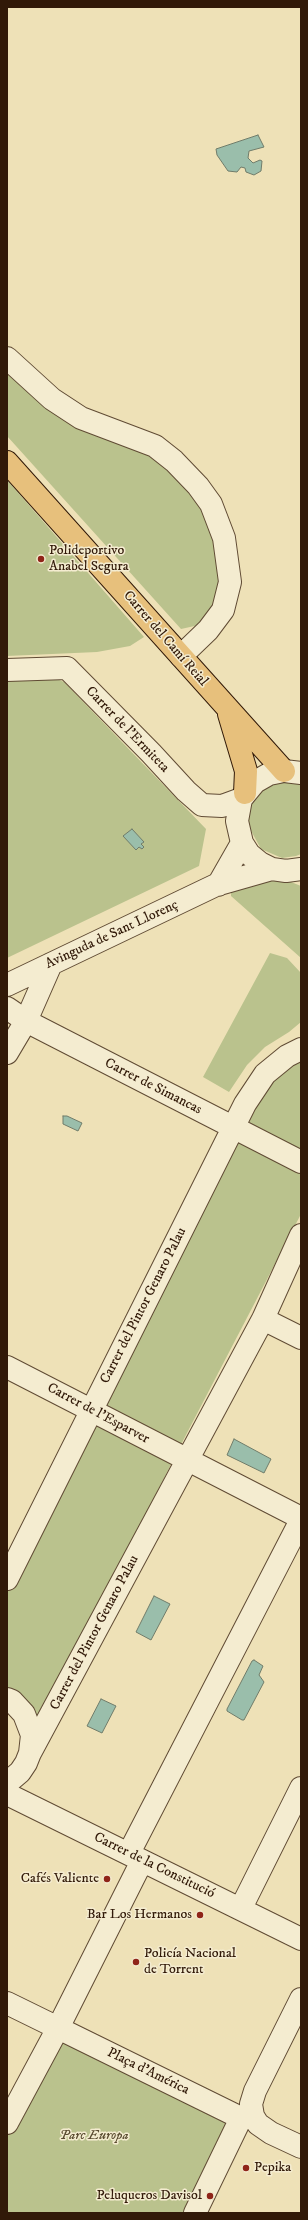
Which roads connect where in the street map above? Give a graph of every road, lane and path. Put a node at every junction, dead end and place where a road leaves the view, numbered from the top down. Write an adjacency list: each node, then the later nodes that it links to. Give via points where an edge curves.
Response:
1 (7, 358): 3 (street, via 52,399 81,418 155,446 174,461 211,504 224,538 230,582 223,610 208,630)
2 (7, 462): 3 (main road, Carrer del Camí Reial)
3 (181, 656): 5 (main road, Carrer del Camí Reial)
4 (7, 670): 7 (street, Carrer de l'Ermiteta, via 67,668 202,805 222,806)
5 (227, 709): 6 (main road, Carrer del Camí Reial); 7 (main road, Carrer del Camí Reial, via 246,771)
6 (296, 772): 7 (street, via 269,774 255,782)
7 (243, 796): 8 (street, via 236,821)
8 (242, 843): 9 (street, via 249,854); 11 (street)
9 (272, 869): 10 (street); 11 (street, Avinguda de Sant Llorenç)
10 (301, 869)
11 (218, 885): 12 (street, Avinguda de Sant Llorenç)
12 (51, 964): 13 (street, Avinguda de Sant Llorenç); 15 (street)
13 (7, 985)
14 (7, 1008): 15 (street, Carrer de Simancas)
15 (26, 1021): 17 (street); 18 (street, Carrer de Simancas)
16 (301, 1049): 18 (street, Carrer del Pintor Genaro Palau, via 287,1056 265,1074 245,1104)
17 (7, 1054)
18 (234, 1127): 19 (street, Carrer de Simancas); 24 (street, Carrer del Pintor Genaro Palau)
19 (301, 1162)
20 (301, 1234): 21 (street, Carrer del Pintor Genaro Palau)
21 (263, 1319): 22 (street); 25 (street, Carrer del Pintor Genaro Palau)
22 (301, 1338)
23 (7, 1367): 24 (street, Carrer de l'Esparver)
24 (91, 1410): 25 (street, Carrer de l'Esparver); 27 (street, Carrer del Pintor Genaro Palau)
25 (188, 1461): 26 (street, Carrer de l'Esparver); 29 (street, Carrer del Pintor Genaro Palau)
26 (301, 1519): 33 (street)
27 (7, 1579)
28 (7, 1699): 29 (street, via 24,1714 32,1735)
29 (30, 1753): 30 (street, Carrer del Pintor Genaro Palau, via 20,1772)
30 (7, 1783)
31 (301, 1788): 34 (street)
32 (7, 1794): 33 (street, Carrer de la Constitució)
33 (136, 1857): 34 (street, Carrer de la Constitució); 38 (street)
34 (241, 1908): 35 (street, Carrer de la Constitució)
35 (301, 1939)
36 (301, 1999): 40 (street, via 251,2104 253,2116 258,2124)
37 (7, 2003): 38 (street)
38 (58, 2028): 39 (street); 41 (street, Plaça d'América, via 241,2118)
39 (7, 2123)
40 (301, 2148)
41 (195, 2213)

